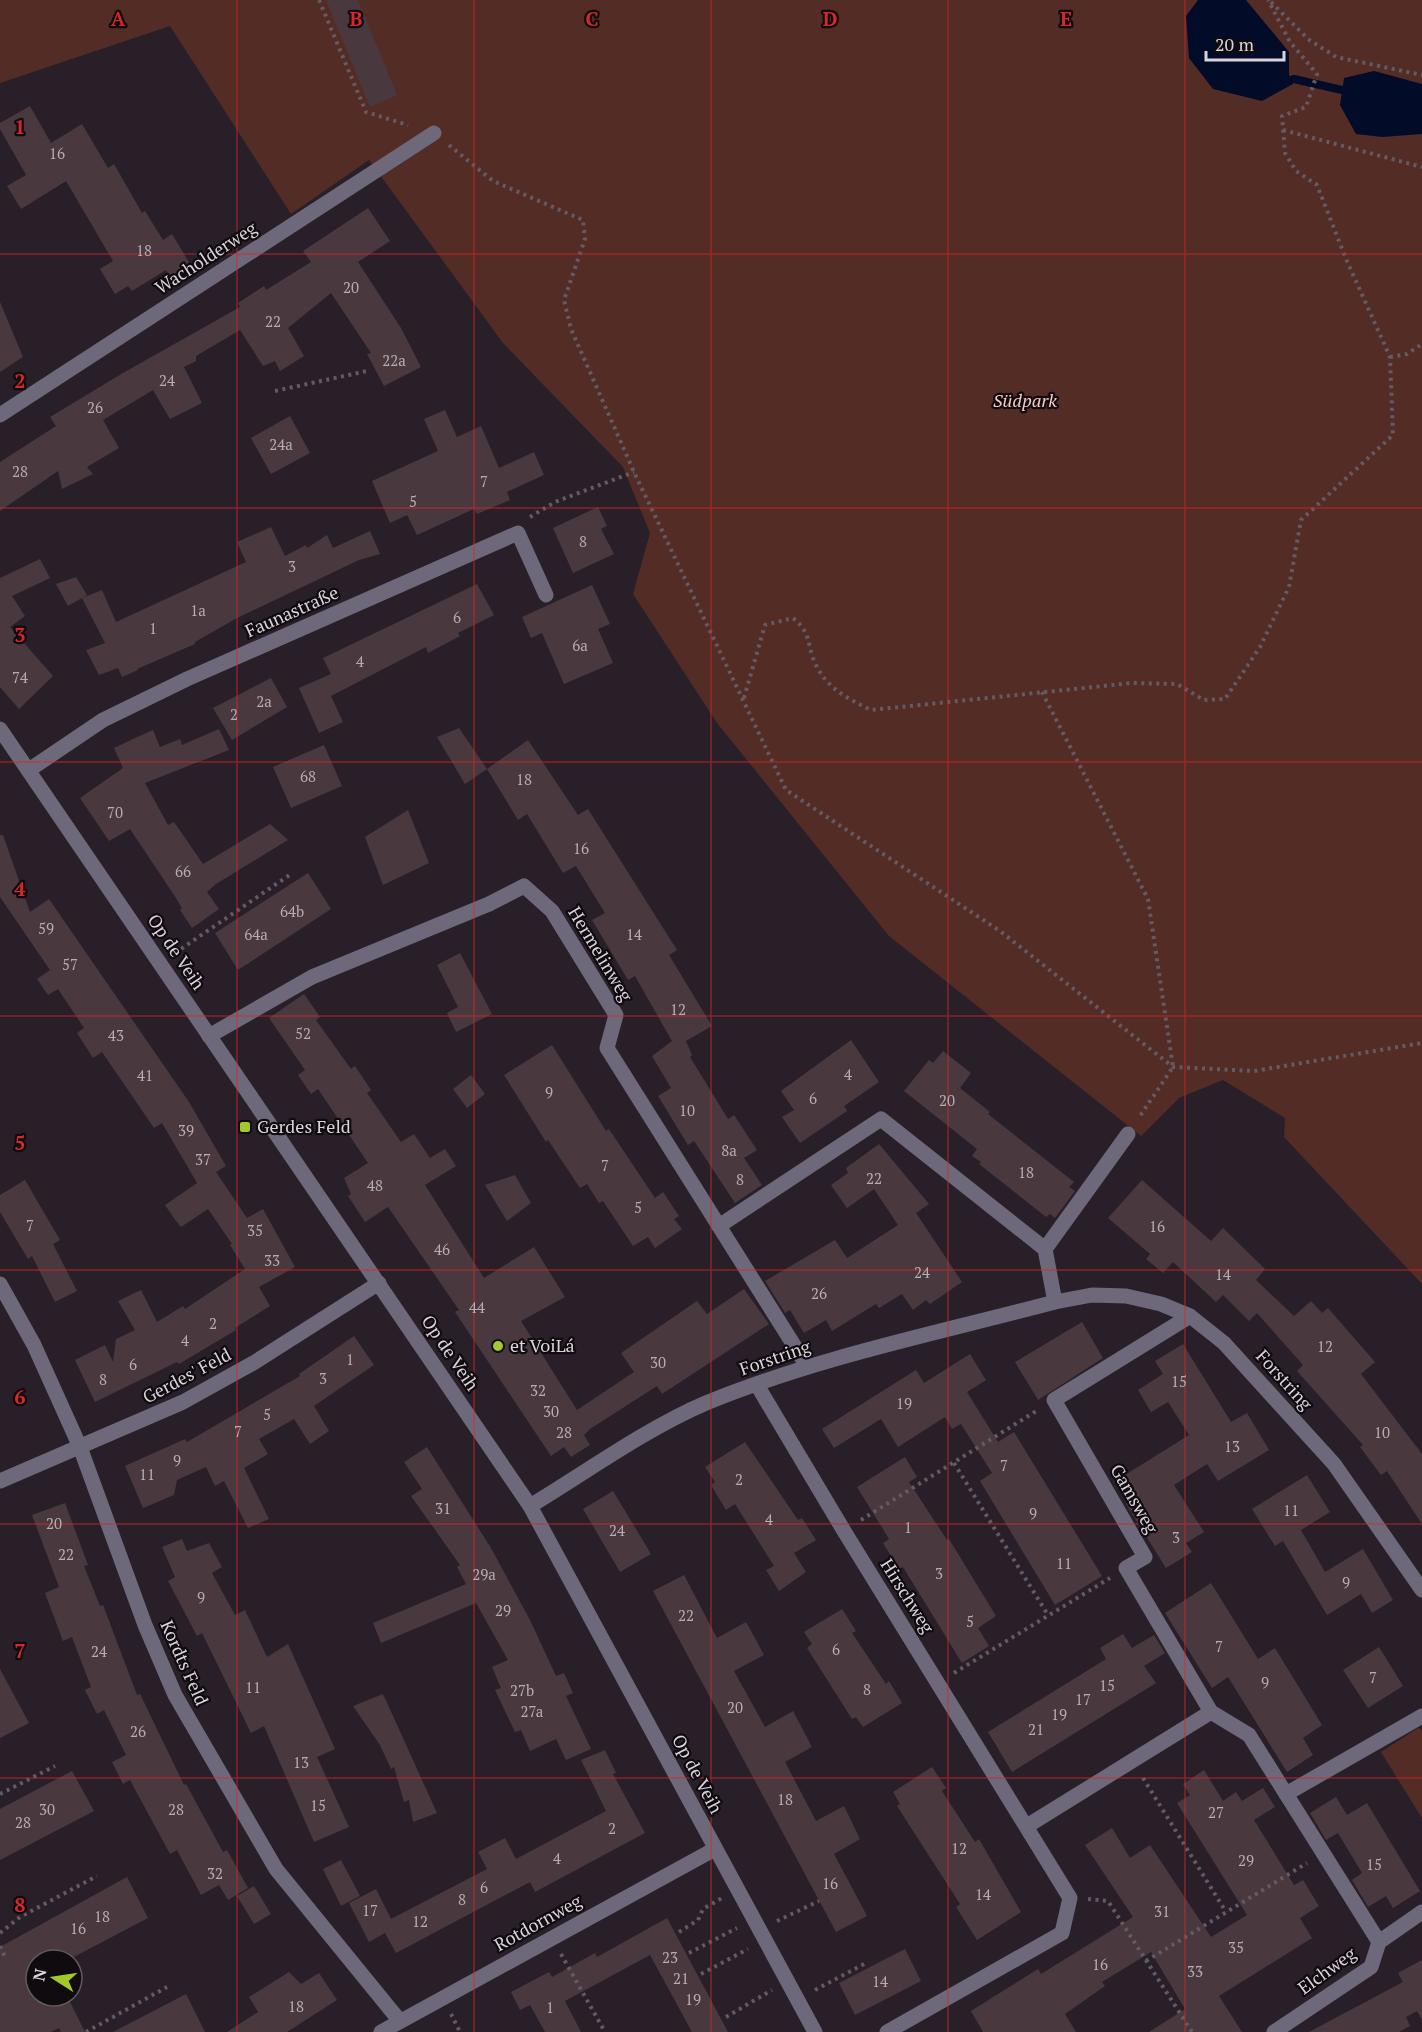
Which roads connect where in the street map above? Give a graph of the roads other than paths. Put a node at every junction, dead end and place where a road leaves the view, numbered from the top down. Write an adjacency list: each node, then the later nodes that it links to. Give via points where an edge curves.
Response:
1 (434, 133): 2 (street, Wacholderweg)
2 (0, 415)
3 (546, 595): 6 (street, Faunastraße, via 518,533 187,679 103,720)
4 (0, 729): 5 (street, Op de Veih)
5 (6, 748): 6 (street, Op de Veih)
6 (29, 770): 7 (street, Op de Veih)
7 (209, 1036): 9 (street, Hermelinweg, via 312,977 524,886 552,911 616,1015 607,1048); 11 (street, Op de Veih)
8 (1128, 1134): 10 (street)
9 (719, 1226): 10 (street, via 881,1119); 15 (street, Hermelinweg)
10 (1045, 1249): 13 (street)
11 (379, 1283): 17 (street, Gerdes' Feld, via 203,1391); 19 (street, Op de Veih)
12 (0, 1284): 17 (street, Kordts Feld, via 34,1345)
13 (1055, 1302): 14 (street, Forstring, via 1092,1295 1126,1296); 15 (street, Forstring)
14 (1190, 1316): 20 (street, Forstring, via 1224,1343 1334,1464); 21 (street, Gamsweg, via 1054,1400 1144,1557 1126,1568)
15 (807, 1366): 16 (street, Forstring)
16 (757, 1385): 19 (street, Forstring, via 670,1422); 24 (street, Hirschweg)
17 (80, 1447): 18 (street, Gerdes' Feld); 28 (street, Kordts Feld, via 145,1625 180,1705 276,1869)
18 (0, 1481)
19 (530, 1506): 25 (street, Op de Veih)
20 (1422, 1590)
21 (1211, 1712): 23 (street, via 1249,1735); 24 (street)
22 (1422, 1716): 23 (street)
23 (1286, 1794): 27 (street)
24 (1027, 1826): 31 (street, Hirschweg, via 1070,1898 1062,1933)
25 (715, 1849): 28 (street, Rotdornweg); 30 (street, Op de Veih)
26 (1422, 1912): 27 (street, Elchweg)
27 (1379, 1942): 32 (street, Elchweg, via 1371,1966)
28 (399, 2020): 29 (street, Rotdornweg)
29 (381, 2032)
30 (815, 2032)
31 (887, 2032)
32 (1274, 2032)

